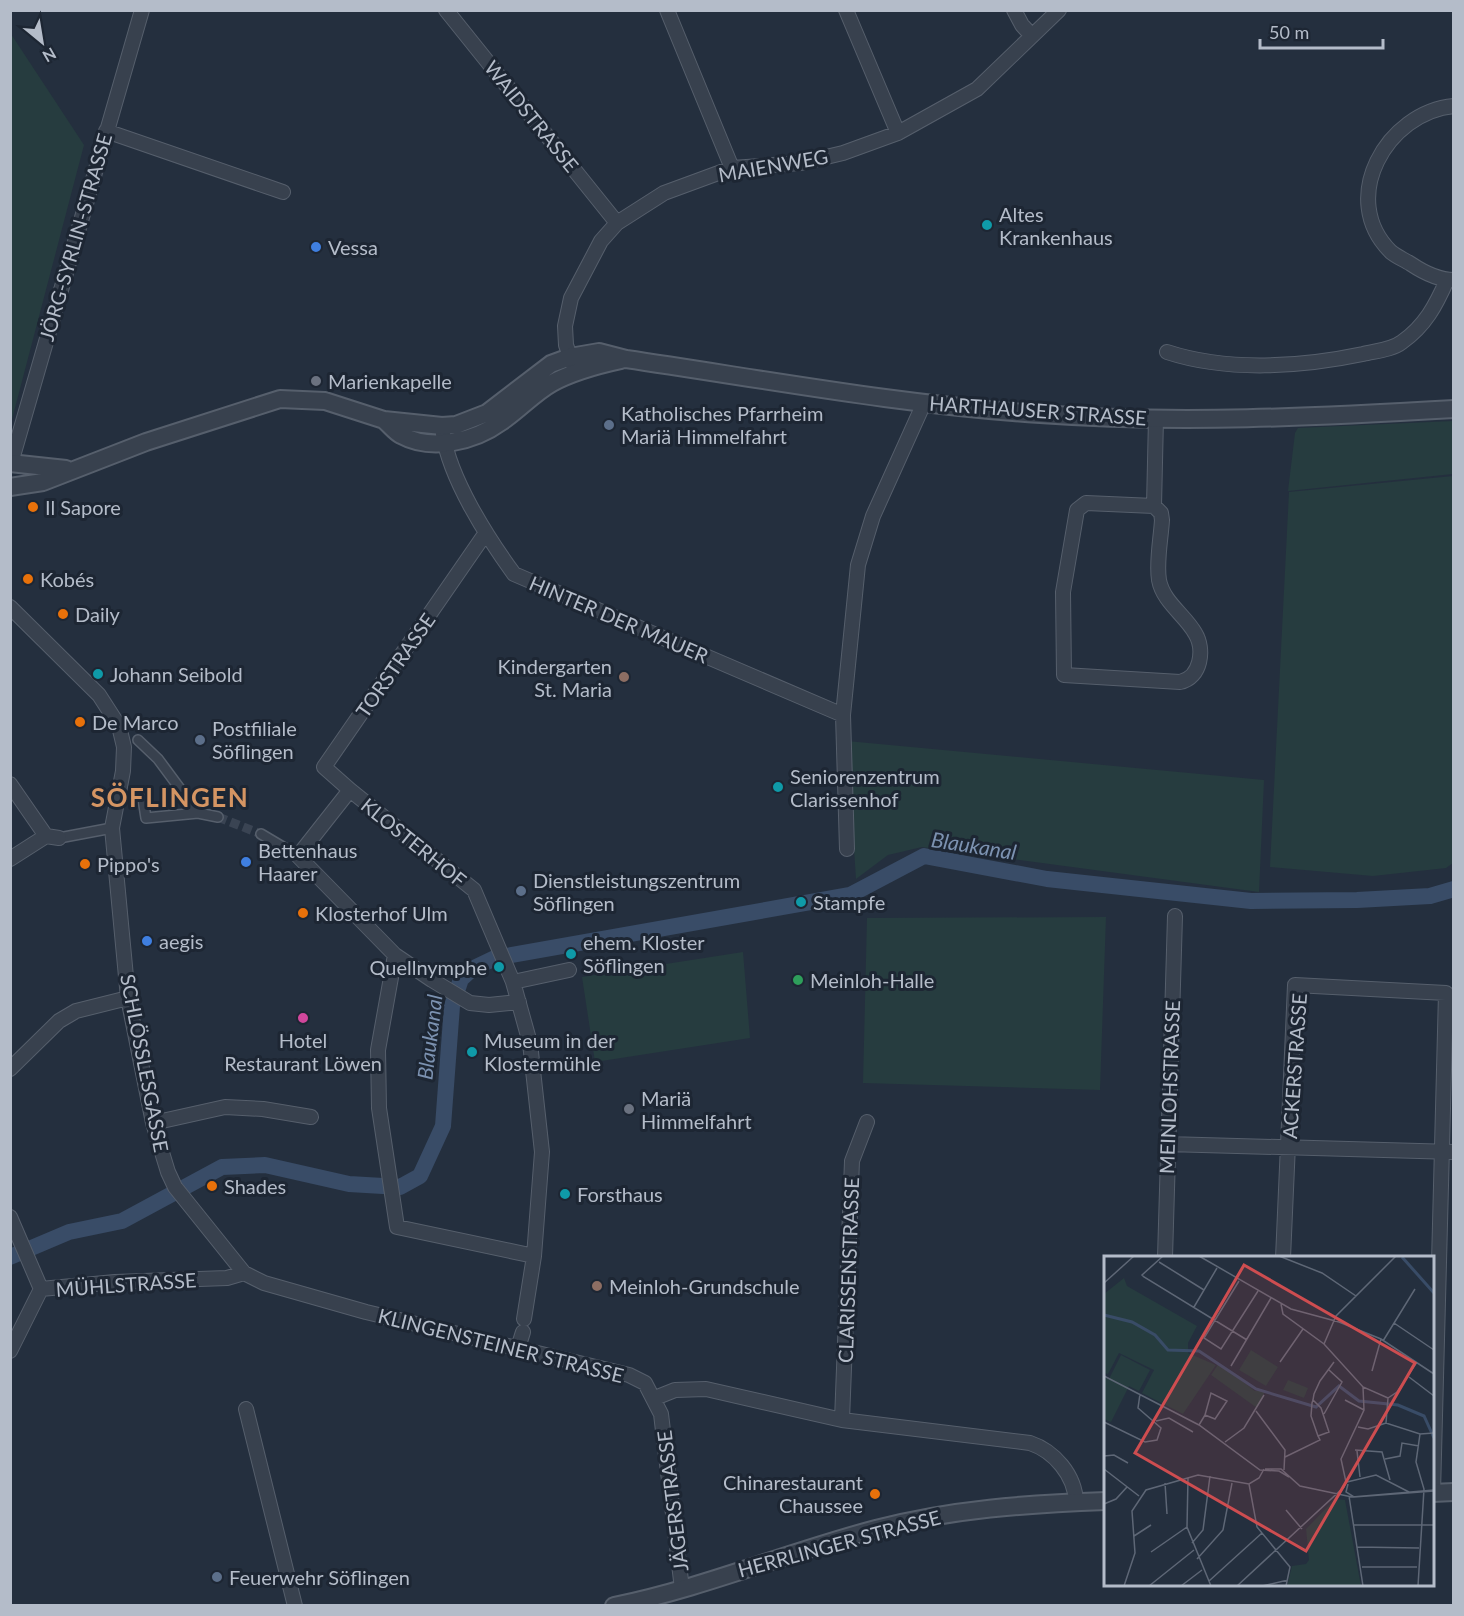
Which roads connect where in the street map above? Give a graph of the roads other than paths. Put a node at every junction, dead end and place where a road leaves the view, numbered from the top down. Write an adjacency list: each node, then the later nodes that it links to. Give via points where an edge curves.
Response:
1 (142, 10): 9 (street, JÖRG-SYRLIN-STRASSE)
2 (446, 10): 13 (street, WAIDSTRASSE)
3 (667, 10): 11 (street)
4 (846, 10): 10 (street)
5 (1014, 10): 7 (street)
6 (1059, 10): 7 (street, MAIENWEG)
7 (1032, 36): 10 (street, MAIENWEG, via 977,89)
8 (1454, 106): 14 (street, via 1421,114 1405,123 1375,163 1368,183 1368,208 1376,231 1391,252 1420,270)
9 (106, 131): 12 (street); 21 (street, JÖRG-SYRLIN-STRASSE)
10 (898, 133): 11 (street, MAIENWEG, via 801,163)
11 (732, 168): 13 (street, MAIENWEG, via 664,193)
12 (283, 192)
13 (617, 223): 16 (street, MAIENWEG, via 601,241 571,298 565,326)
14 (1450, 280): 15 (street, via 1420,327 1400,344 1375,351 1296,366 1195,360)
15 (1167, 352)
16 (573, 364): 17 (street, HARTHAUSER STRASSE, via 599,352); 20 (street, HARTHAUSER STRASSE, via 551,364 486,413)
17 (924, 403): 19 (street, HARTHAUSER STRASSE, via 1043,415); 27 (street, via 873,516 858,565)
18 (1454, 409): 19 (street, HARTHAUSER STRASSE, via 1290,418)
19 (1156, 418): 24 (street)
20 (443, 434): 22 (street, HARTHAUSER STRASSE, via 325,401 280,399); 25 (street, HINTER DER MAUER)
21 (11, 463): 22 (street, HARTHAUSER STRASSE)
22 (69, 470): 23 (street, HARTHAUSER STRASSE, via 32,486)
23 (10, 487)
24 (1154, 506): 24 (street, via 1086,503 1077,510 1063,592 1064,675 1180,682 1198,669 1197,635 1176,611 1159,581 1162,520)
25 (485, 534): 27 (street, HINTER DER MAUER, via 514,574); 30 (street, TORSTRASSE, via 324,767)
26 (10, 607): 34 (street, SCHLÖSSLESGASSE, via 99,695 118,726 124,747 123,771)
27 (843, 715): 37 (street)
28 (138, 740): 32 (street, via 158,759)
29 (10, 784): 36 (street)
30 (350, 790): 38 (street, KLOSTERHOF); 43 (street, KLOSTERHOF, via 474,890)
31 (143, 799): 32 (street, via 146,818)
32 (198, 813): 33 (street)
33 (218, 817)
34 (111, 828): 36 (street); 44 (street, SCHLÖSSLESGASSE)
35 (261, 834): 38 (street)
36 (53, 837): 39 (street)
37 (848, 849)
38 (298, 856): 41 (street)
39 (10, 859)
40 (1174, 916): 50 (street, MEINLOHSTRASSE)
41 (395, 955): 45 (street, via 470,1003); 54 (street, via 378,1050 379,1108 397,1227)
42 (569, 970): 43 (street)
43 (513, 982): 45 (street, KLOSTERHOF)
44 (128, 998): 46 (street, via 76,1011 59,1021); 49 (street, SCHLÖSSLESGASSE)
45 (519, 1002): 54 (street, KLOSTERHOF, via 530,1043 542,1152)
46 (10, 1069)
47 (311, 1117): 49 (street, via 225,1107)
48 (867, 1122): 63 (street, CLARISSENSTRASSE, via 852,1161)
49 (153, 1123): 57 (street, SCHLÖSSLESGASSE, via 168,1172)
50 (1167, 1144): 51 (street); 55 (street, MEINLOHSTRASSE)
51 (1288, 1146): 52 (street); 52 (street, ACKERSTRASSE, via 1295,985 1446,993); 56 (street, ACKERSTRASSE)
52 (1448, 1151): 64 (street)
53 (10, 1217): 58 (street)
54 (534, 1256): 59 (street, KLOSTERHOF)
55 (1165, 1256)
56 (1283, 1256)
57 (244, 1273): 58 (street, MÜHLSTRASSE, via 227,1278); 59 (street, KLINGENSTEINER STRASSE, via 298,1294)
58 (40, 1289): 60 (street, MÜHLSTRASSE)
59 (518, 1348): 61 (street, KLINGENSTEINER STRASSE, via 629,1375 645,1383)
60 (10, 1351)
61 (655, 1398): 63 (street, via 675,1390 706,1389); 69 (street, JÄGERSTRASSE, via 666,1433)
62 (246, 1409): 70 (street)
63 (842, 1420): 68 (street, via 1037,1446 1060,1464 1076,1492)
64 (1434, 1469)
65 (1434, 1492): 66 (street)
66 (1454, 1492)
67 (1104, 1501): 68 (street, HERRLINGER STRASSE)
68 (1076, 1502): 69 (street, HERRLINGER STRASSE, via 976,1508 909,1521 840,1539)
69 (681, 1597): 71 (street, HERRLINGER STRASSE)
70 (295, 1605)
71 (614, 1605)

